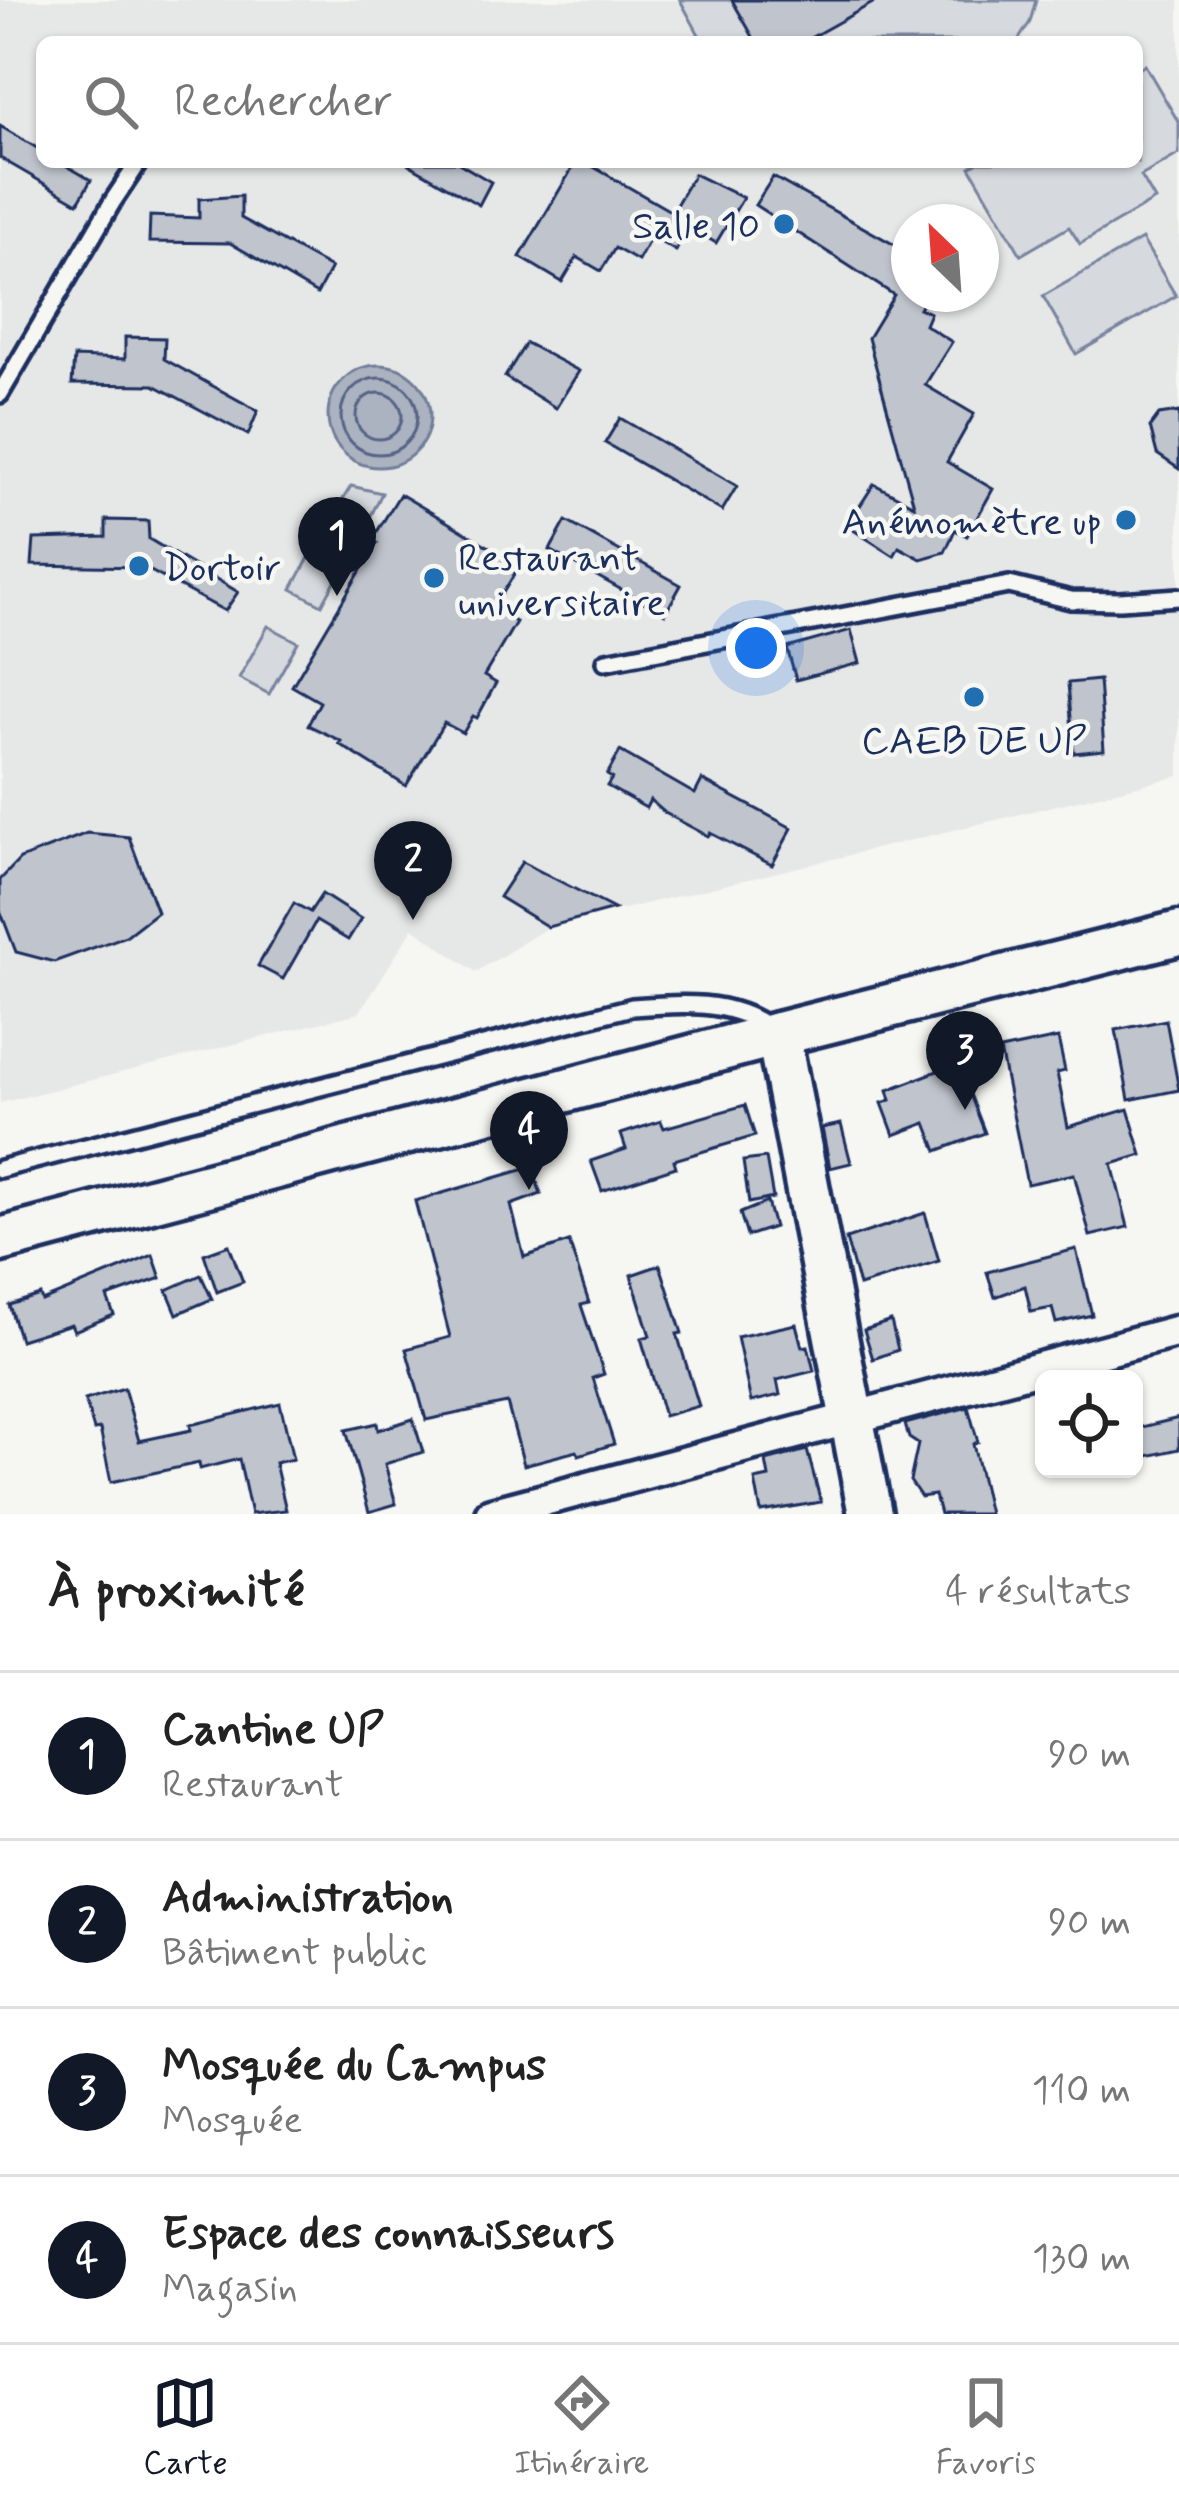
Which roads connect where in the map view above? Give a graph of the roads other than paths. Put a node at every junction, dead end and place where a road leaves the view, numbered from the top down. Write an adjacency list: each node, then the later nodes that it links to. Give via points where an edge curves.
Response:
1 (136, 168): 2 (lane)
2 (0, 394)
3 (1179, 596): 4 (lane, via 1071,600 1010,585)
4 (606, 661)
5 (1179, 932): 6 (street)
6 (778, 1034): 7 (lane, via 732,1009 632,1007); 8 (street); 10 (street)
7 (0, 1168)
8 (0, 1240)
9 (1179, 1331): 10 (street)
10 (852, 1418): 11 (street); 12 (street)
11 (491, 1514)
12 (870, 1514)

